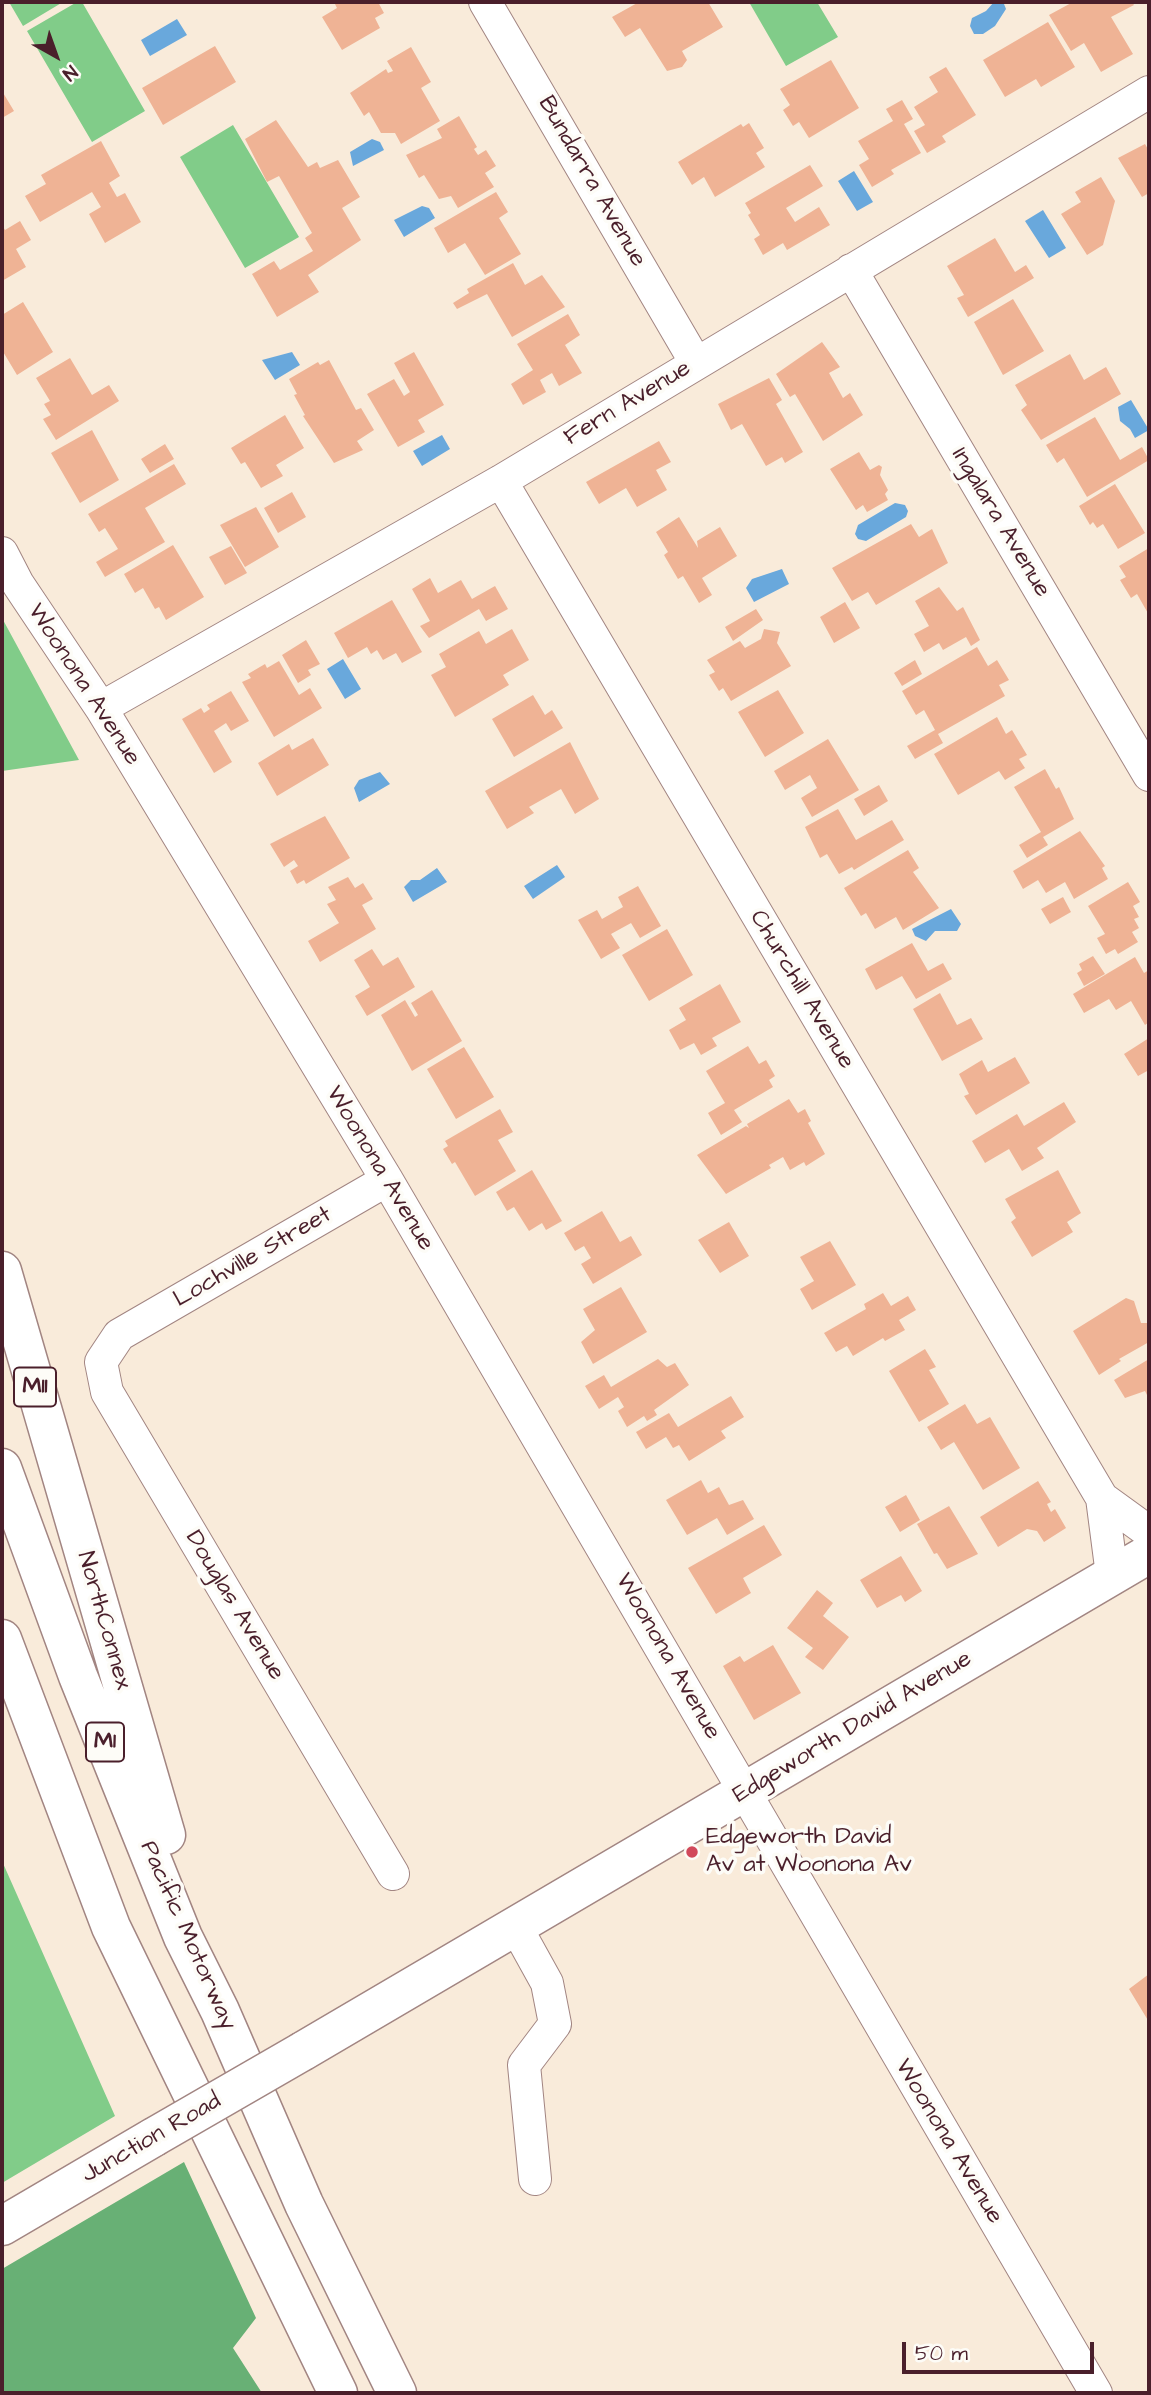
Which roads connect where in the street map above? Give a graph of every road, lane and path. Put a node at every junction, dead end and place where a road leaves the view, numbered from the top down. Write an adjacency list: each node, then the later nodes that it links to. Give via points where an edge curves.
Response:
1 (485, 2): 4 (street, Bundarra Avenue)
2 (1149, 92): 3 (street, Fern Avenue)
3 (851, 270): 4 (street, Fern Avenue); 8 (street, Ingalara Avenue)
4 (696, 363): 5 (street, Fern Avenue)
5 (501, 481): 7 (street, Fern Avenue); 13 (street, Churchill Avenue)
6 (2, 554): 7 (street, Woonona Avenue)
7 (101, 708): 9 (street, Woonona Avenue)
8 (1149, 775)
9 (387, 1181): 11 (street, Lochville Street); 20 (street, Woonona Avenue)
10 (2, 1270): 23 (main road, NorthConnex / M11)
11 (119, 1335): 21 (street, Douglas Avenue, via 101,1362 107,1392)
12 (2, 1468): 23 (main road, Pacific Motorway / M1, via 78,1676 183,1937)
13 (1102, 1498): 14 (street, Churchill Avenue); 16 (street, Churchill Avenue)
14 (1149, 1532)
15 (1149, 1554): 16 (main road, Edgeworth David Avenue)
16 (1112, 1575): 20 (main road, Edgeworth David Avenue)
17 (2, 1639): 19 (main road, M1)
18 (2, 1665): 19 (main road)
19 (39, 1738): 27 (main road, M1, via 111,1927)
20 (745, 1791): 22 (main road, Edgeworth David Avenue); 29 (street, Woonona Avenue)
21 (393, 1874)
22 (516, 1927): 24 (main road, Edgeworth David Avenue); 25 (street, via 547,1983 555,2024 524,2065)
23 (220, 2011): 28 (main road, Pacific Motorway / M1, via 304,2204)
24 (303, 2051): 26 (main road, Junction Road, bridge)
25 (535, 2179)
26 (2, 2227)
27 (338, 2393)
28 (397, 2393)
29 (1096, 2393)

